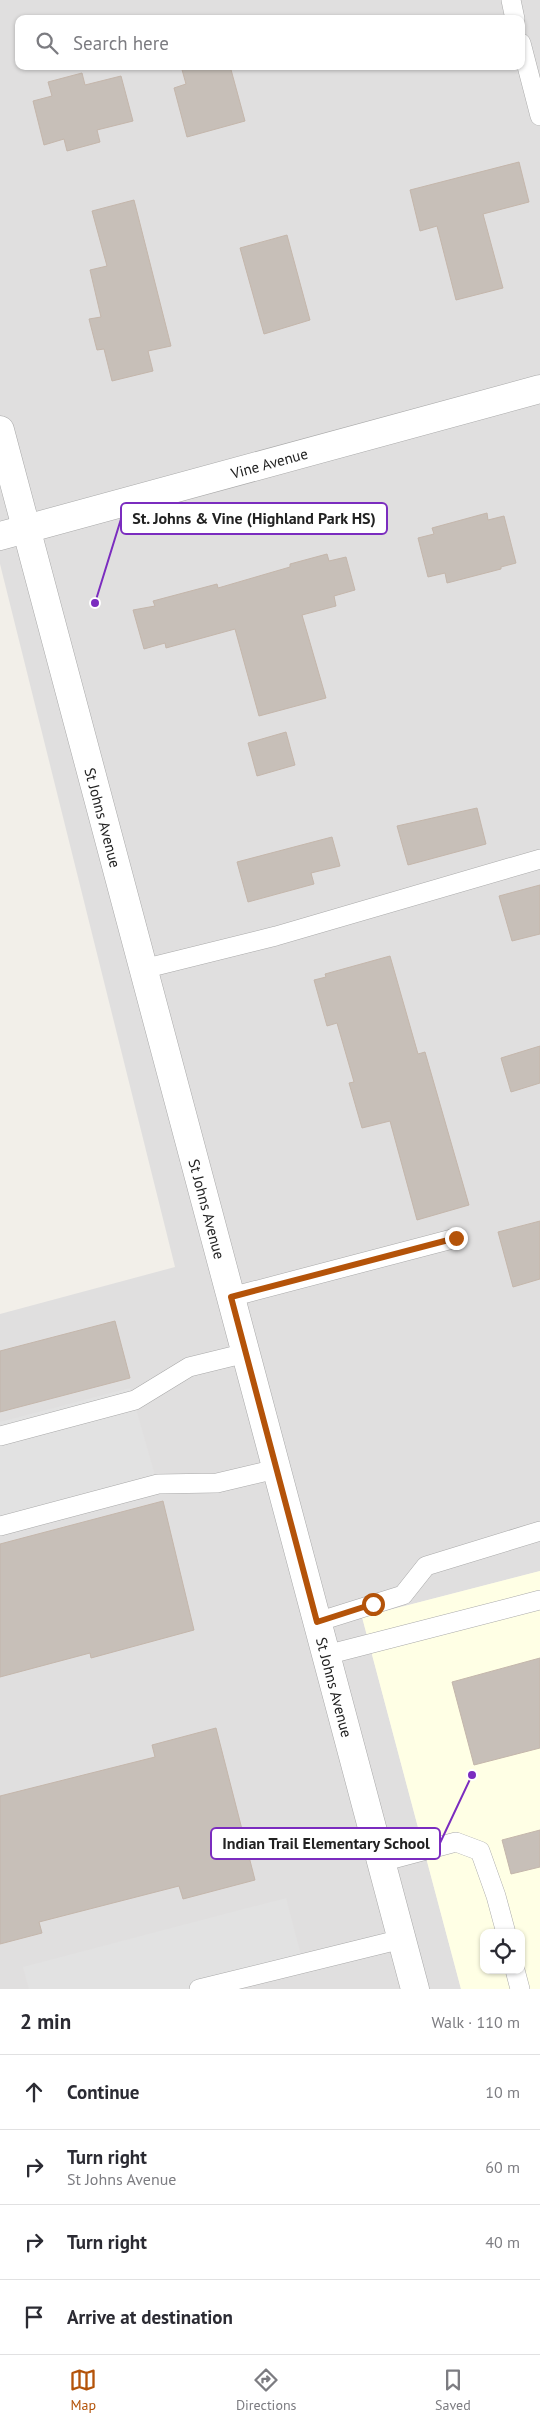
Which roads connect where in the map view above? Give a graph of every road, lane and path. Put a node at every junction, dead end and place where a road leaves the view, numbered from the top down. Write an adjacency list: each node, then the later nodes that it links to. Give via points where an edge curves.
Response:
1 (511, 0): 2 (lane)
2 (514, 15)
3 (525, 58): 4 (lane)
4 (540, 116)
5 (540, 389): 7 (street, Vine Avenue)
6 (0, 430): 7 (street, St Johns Avenue)
7 (26, 529): 8 (street, Vine Avenue); 10 (street, St Johns Avenue)
8 (0, 536)
9 (540, 859): 10 (lane, via 276,936)
10 (143, 969): 12 (street, St Johns Avenue)
11 (456, 1238): 12 (lane)
12 (231, 1297): 13 (street, St Johns Avenue)
13 (246, 1353): 14 (lane, via 189,1368 135,1400); 15 (street, St Johns Avenue)
14 (0, 1436)
15 (276, 1469): 16 (lane, via 217,1483 158,1484); 19 (street, St Johns Avenue)
16 (0, 1526)
17 (540, 1531): 19 (lane, via 426,1566 403,1595)
18 (540, 1600): 20 (lane)
19 (317, 1622): 20 (street, St Johns Avenue)
20 (326, 1655): 21 (street, St Johns Avenue)
21 (381, 1862): 22 (lane, via 456,1842 480,1851); 23 (street, St Johns Avenue)
22 (505, 1929)
23 (402, 1939): 25 (lane); 26 (street, St Johns Avenue)
24 (516, 1974): 27 (lane)
25 (199, 1989)
26 (415, 1989)
27 (520, 1989)

